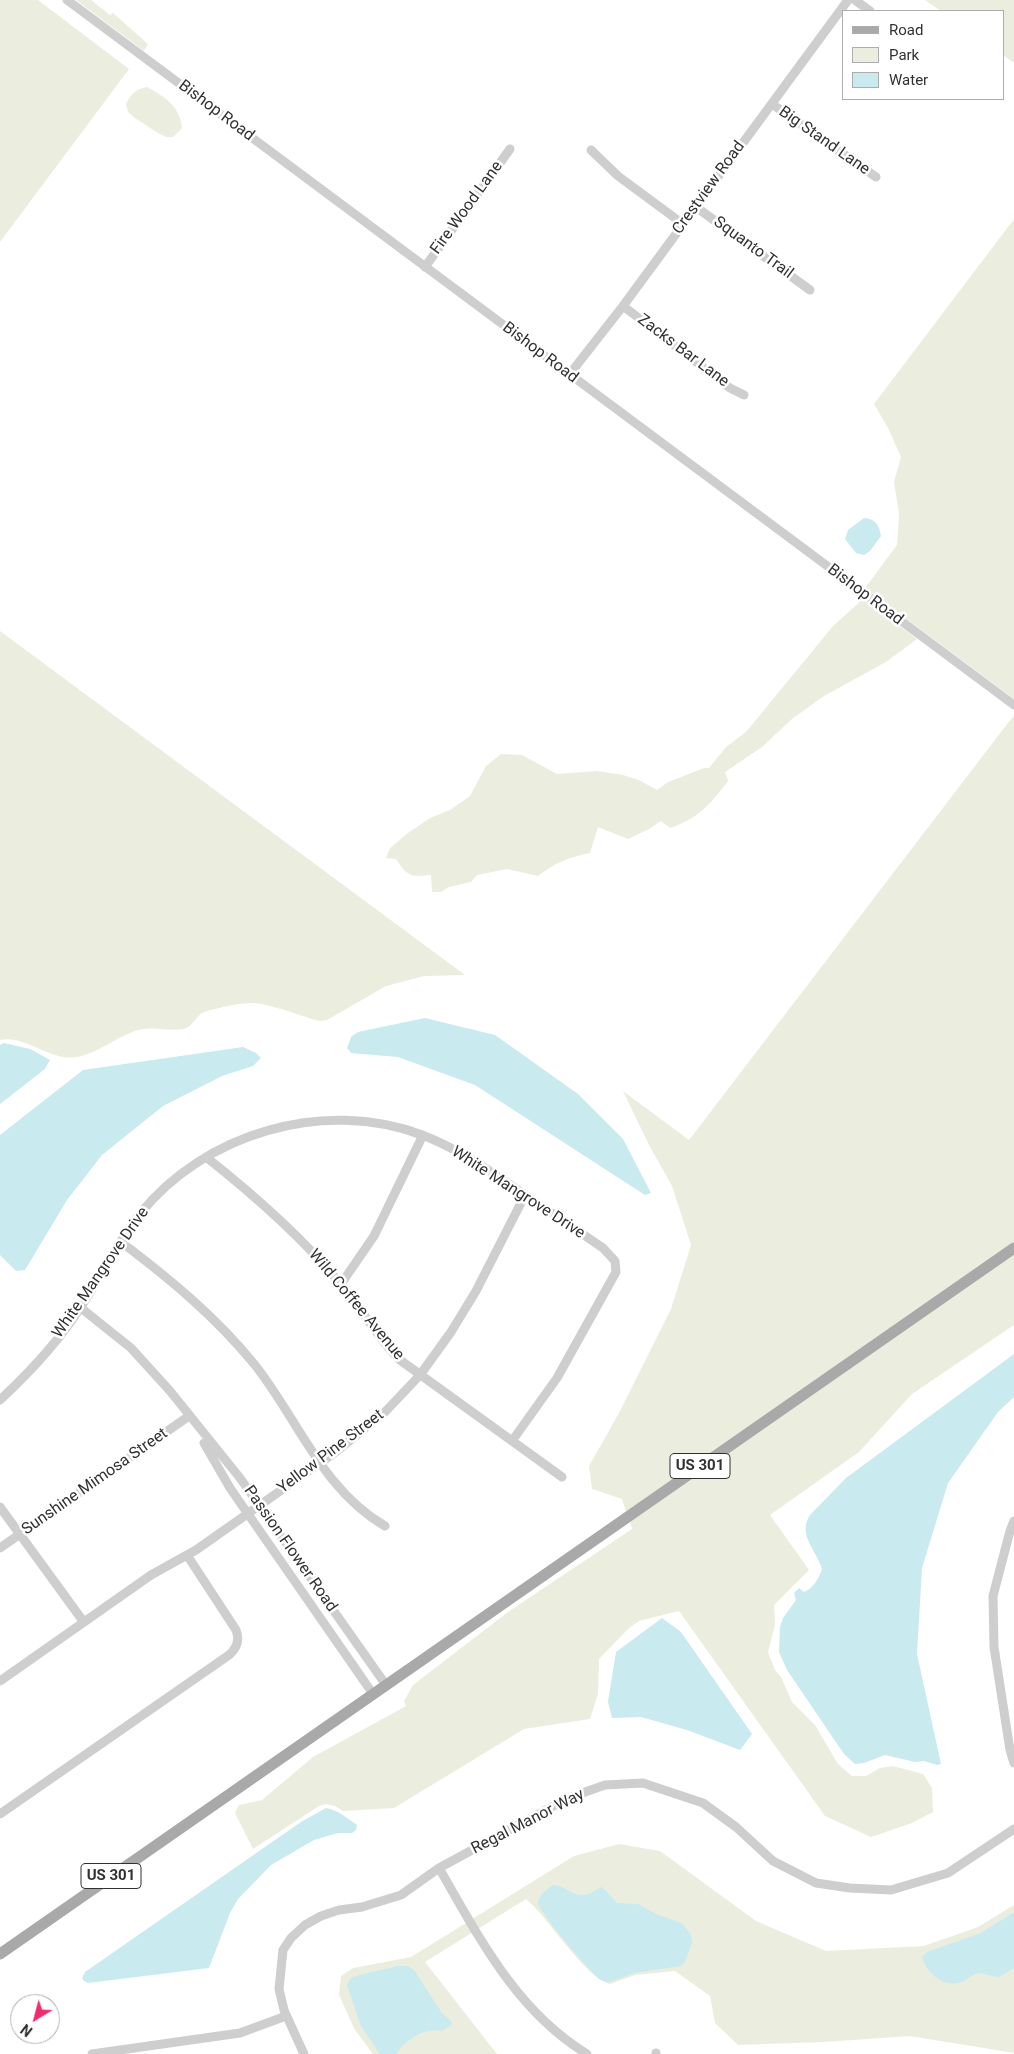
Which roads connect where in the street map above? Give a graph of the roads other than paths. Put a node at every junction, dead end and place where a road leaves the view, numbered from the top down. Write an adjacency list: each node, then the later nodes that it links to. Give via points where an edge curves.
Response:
1 (67, 0): 11 (street, Bishop Road)
2 (848, 0): 5 (street, Crestview Road)
3 (855, 0): 4 (street)
4 (869, 10)
5 (772, 104): 8 (street, Big Stand Lane); 9 (street, Crestview Road)
6 (510, 149): 11 (street, Fire Wood Lane)
7 (591, 150): 10 (street, via 618,176)
8 (876, 178)
9 (696, 207): 10 (street, Crestview Road); 12 (street, Squanto Trail)
10 (683, 224): 13 (street, Crestview Road)
11 (425, 267): 14 (street, Bishop Road)
12 (810, 290)
13 (623, 306): 14 (street, Crestview Road); 15 (street, Zacks Bar Lane, via 730,388)
14 (569, 375): 16 (street, Bishop Road)
15 (744, 395)
16 (1014, 705)
17 (423, 1135): 18 (street, White Mangrove Drive, via 373,1124 303,1123 259,1133); 19 (street, White Mangrove Drive, via 456,1151); 22 (street, via 374,1236)
18 (206, 1157): 20 (street, White Mangrove Drive, via 178,1176 151,1201); 22 (street, Wild Coffee Avenue, via 278,1217)
19 (525, 1195): 24 (street, Yellow Pine Street, via 476,1291); 27 (street, White Mangrove Drive, via 603,1248 615,1261 616,1272 558,1378)
20 (121, 1242): 23 (street, White Mangrove Drive); 28 (street, via 185,1292 227,1333 267,1381)
21 (1014, 1248): 40 (main road, US 301)
22 (341, 1284): 24 (street, Wild Coffee Avenue, via 387,1347)
23 (81, 1308): 25 (street, White Mangrove Drive, via 34,1366); 26 (street, Passion Flower Road, via 143,1360)
24 (420, 1375): 27 (street, Wild Coffee Avenue); 28 (street, Yellow Pine Street, via 371,1425)
25 (0, 1400)
26 (189, 1416): 30 (street, Passion Flower Road); 32 (street, Passion Flower Road); 35 (street, Sunshine Mimosa Street)
27 (512, 1441): 29 (street, Wild Coffee Avenue)
28 (320, 1463): 30 (street, Yellow Pine Street); 34 (street, via 358,1508)
29 (562, 1477)
30 (259, 1505): 32 (street, Yellow Pine Street); 40 (street, Passion Flower Road)
31 (0, 1507): 35 (street)
32 (248, 1514): 37 (street, Yellow Pine Street); 41 (street, Passion Flower Road)
33 (1014, 1521): 42 (street, via 993,1596 994,1647)
34 (385, 1526)
35 (20, 1534): 36 (street, Sunshine Mimosa Street); 38 (street)
36 (0, 1548)
37 (187, 1555): 38 (street, Yellow Pine Street, via 168,1564); 43 (street, via 236,1630 238,1640 235,1648 221,1661)
38 (83, 1621): 39 (street, Yellow Pine Street)
39 (0, 1681)
40 (386, 1685): 41 (main road, US 301)
41 (373, 1694): 46 (main road, US 301)
42 (1014, 1763)
43 (0, 1814)
44 (1014, 1829): 45 (street, Regal Manor Way, via 948,1874 891,1890 850,1888 816,1883 774,1861 703,1803 643,1783 605,1785 568,1798)
45 (439, 1868): 47 (street, Regal Manor Way, via 402,1895 321,1916 291,1938 283,1950 279,1989); 50 (street, via 505,1978 531,2008)
46 (0, 1954)
47 (286, 2016): 48 (street, via 240,2033); 49 (street, Regal Manor Way)
48 (92, 2054)
49 (304, 2054)
50 (587, 2054)

